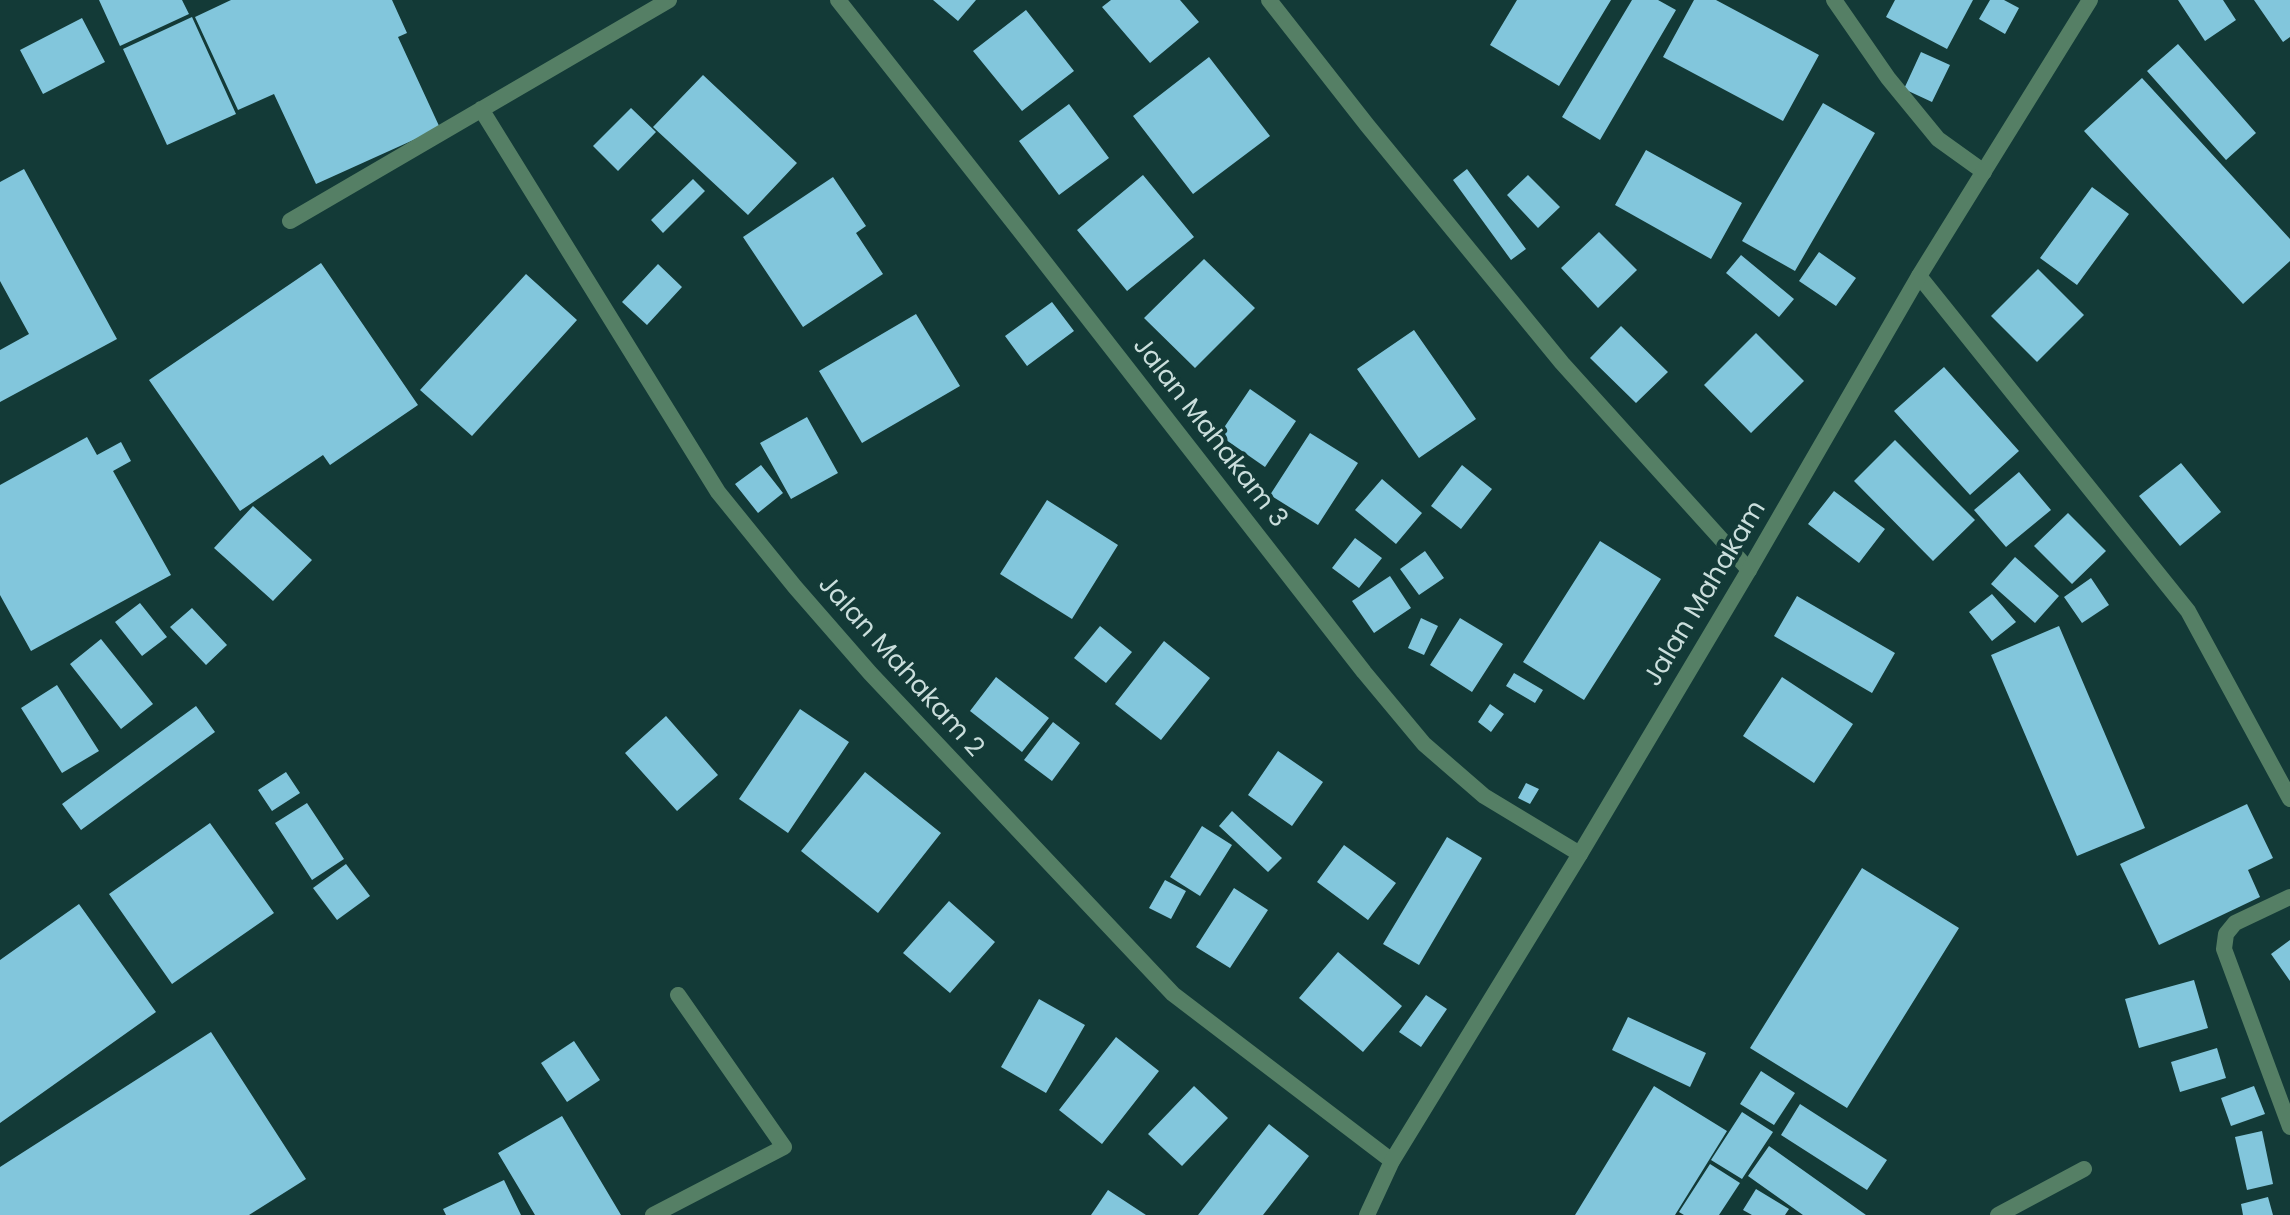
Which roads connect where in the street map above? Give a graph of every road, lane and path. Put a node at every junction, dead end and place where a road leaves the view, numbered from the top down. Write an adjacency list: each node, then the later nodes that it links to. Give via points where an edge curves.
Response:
1 (669, 0): 6 (street)
2 (838, 0): 12 (street, Jalan Mahakam 3, via 1424,744 1484,796)
3 (1269, 0): 10 (street, via 1562,363)
4 (1834, 0): 7 (street, via 1938,139)
5 (2090, 0): 7 (street, Jalan Mahakam)
6 (481, 109): 8 (street); 16 (street, Jalan Mahakam 2, via 718,492 795,587 1173,994)
7 (1984, 172): 9 (street, Jalan Mahakam)
8 (290, 221)
9 (1919, 276): 10 (street, Jalan Mahakam); 11 (street, via 2188,611)
10 (1749, 570): 12 (street, Jalan Mahakam)
11 (2290, 799)
12 (1580, 854): 16 (street, Jalan Mahakam)
13 (2290, 897): 15 (street, via 2235,923 2226,934 2224,949)
14 (678, 995): 19 (street, via 784,1147)
15 (2290, 1127)
16 (1392, 1161): 18 (street, Jalan Mahakam)
17 (2084, 1169): 20 (street)
18 (1369, 1214)
19 (653, 1215)
20 (1998, 1215)

